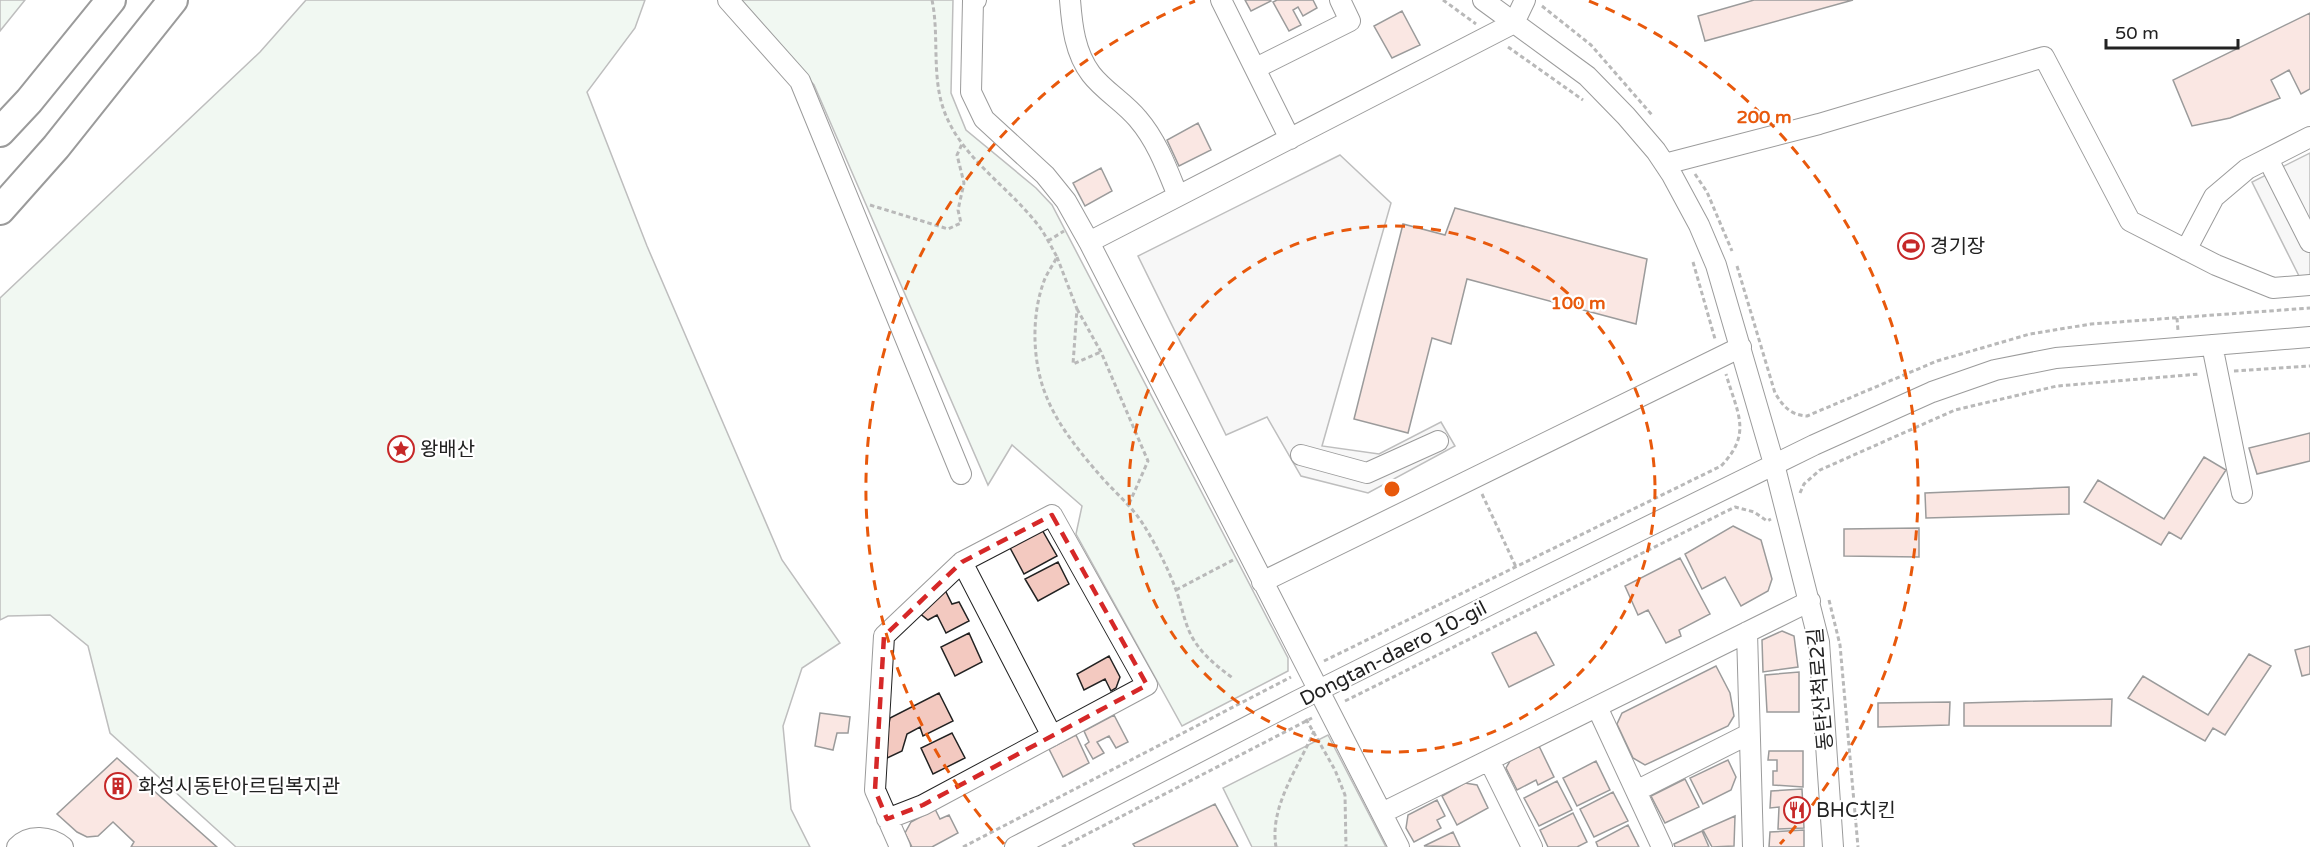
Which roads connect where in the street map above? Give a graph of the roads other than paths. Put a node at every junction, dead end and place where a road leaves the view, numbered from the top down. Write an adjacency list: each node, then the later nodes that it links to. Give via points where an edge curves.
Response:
1 (111, 0): 12 (highway)
2 (173, 0): 18 (highway, via 56,147)
3 (728, 0): 29 (street, via 800,81)
4 (974, 0): 19 (street, via 971,92 984,119 1045,175 1066,201)
5 (1070, 0): 17 (street, via 1080,54 1092,75 1139,120 1155,144)
6 (1221, 0): 11 (street)
7 (1340, 0): 11 (street, via 1350,21)
8 (1483, 0): 10 (street, 동탄산척로2길)
9 (1525, 0): 10 (street)
10 (1514, 22): 13 (street); 16 (street, 동탄산척로2길, via 1587,76)
11 (1256, 68): 13 (street)
12 (0, 132)
13 (1290, 139): 17 (street)
14 (2309, 140): 15 (street)
15 (2268, 159): 20 (street); 21 (street, via 2247,169 2214,197)
16 (1665, 164): 21 (street, via 1819,124 2044,57 2130,220); 25 (street, 동탄산척로2길, via 1686,198 1716,266)
17 (1178, 196): 19 (street)
18 (0, 210)
19 (1089, 242): 32 (street)
20 (2310, 242)
21 (2186, 250): 22 (street, via 2273,288)
22 (2310, 285)
23 (2310, 337): 24 (street, Dongtan-daero 10-gil)
24 (2212, 345): 28 (street, Dongtan-daero 10-gil, via 2056,358 1995,370 1932,392); 30 (street)
25 (1741, 347): 28 (street, 동탄산척로2길); 32 (street)
26 (1438, 441): 27 (street, via 1366,473)
27 (1301, 455)
28 (1774, 464): 33 (street, 동탄산척로2길); 35 (street, Dongtan-daero 10-gil)
29 (961, 474)
30 (2242, 493)
31 (962, 562): 38 (street); 38 (street, via 1052,515 1147,685); 42 (street, via 884,636 875,790)
32 (1262, 582): 35 (street)
33 (1810, 601): 34 (street); 51 (street, 동탄산척로2길, via 1819,642)
34 (1747, 632): 36 (street); 37 (street)
35 (1318, 690): 41 (street); 46 (street, Dongtan-daero 10-gil)
36 (1597, 707): 39 (street); 40 (street)
37 (1749, 734): 40 (street); 50 (street)
38 (1052, 736): 42 (street, via 923,805)
39 (1489, 760): 41 (street); 48 (street)
40 (1635, 790): 49 (street)
41 (1382, 813): 47 (street)
42 (887, 819): 45 (street)
43 (17, 847): 44 (street, via 33,838 48,839)
44 (63, 847)
45 (900, 847)
46 (1015, 847)
47 (1399, 847)
48 (1532, 847)
49 (1662, 847)
50 (1753, 847)
51 (1833, 847)

